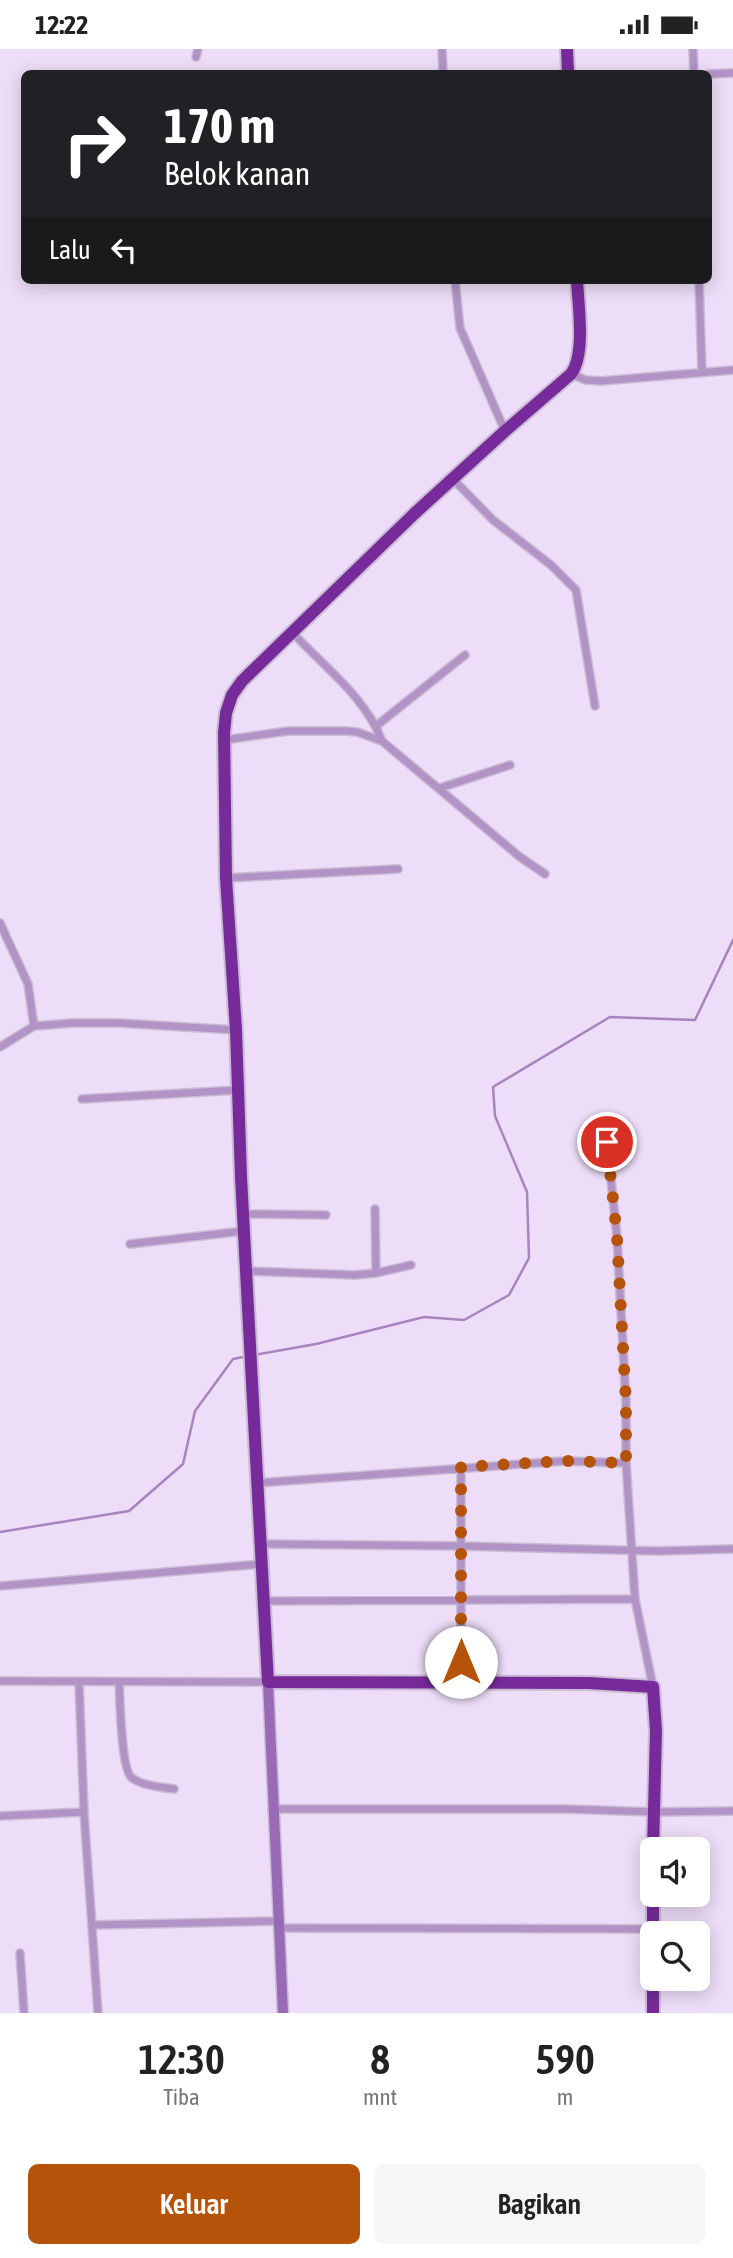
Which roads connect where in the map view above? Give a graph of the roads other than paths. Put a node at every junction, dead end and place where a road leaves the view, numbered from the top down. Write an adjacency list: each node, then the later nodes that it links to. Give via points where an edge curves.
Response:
1 (442, 49): 4 (street)
2 (567, 49): 5 (highway)
3 (693, 49): 6 (street)
4 (443, 70)
5 (568, 70)
6 (694, 70)
7 (733, 73): 8 (street)
8 (712, 74)
9 (455, 284): 15 (street, via 460,328)
10 (577, 284): 14 (highway, via 579,349)
11 (699, 284): 13 (street)
12 (733, 370): 13 (street)
13 (702, 372): 14 (street, via 601,380)
14 (571, 374): 15 (highway)
15 (505, 431): 16 (highway)
16 (453, 479): 17 (highway); 19 (street, via 493,520 576,590)
17 (292, 632): 20 (street); 21 (highway, via 232,695)
18 (464, 655): 20 (street)
19 (595, 706)
20 (376, 726): 22 (street)
21 (224, 740): 22 (street, via 288,731 352,731); 27 (highway)
22 (382, 741): 24 (street)
23 (510, 765): 24 (street)
24 (440, 788): 26 (street)
25 (397, 869): 27 (street)
26 (545, 874)
27 (226, 878): 30 (highway)
28 (0, 923): 29 (street, via 28,983)
29 (34, 1026): 30 (street, via 118,1023); 31 (street)
30 (236, 1030): 32 (highway)
31 (0, 1047)
32 (237, 1090): 33 (street); 36 (highway)
33 (82, 1099)
34 (607, 1142): 43 (street, via 617,1237)
35 (375, 1209): 42 (street)
36 (244, 1214): 37 (street); 38 (highway)
37 (326, 1215)
38 (245, 1231): 39 (street); 41 (highway)
39 (130, 1244)
40 (411, 1265): 42 (street)
41 (247, 1271): 42 (street); 45 (highway)
42 (376, 1273)
43 (626, 1463): 44 (street); 49 (street)
44 (461, 1467): 45 (street); 47 (street)
45 (257, 1483): 46 (highway)
46 (260, 1544): 47 (street); 50 (highway)
47 (461, 1546): 49 (street); 52 (street)
48 (733, 1549): 49 (street)
49 (632, 1551): 53 (street)
50 (262, 1564): 51 (street); 54 (highway)
51 (0, 1586)
52 (460, 1599): 53 (street); 54 (street); 59 (street)
53 (635, 1599): 60 (street)
54 (264, 1601): 58 (highway)
55 (0, 1681): 56 (street)
56 (79, 1682): 57 (street); 64 (street)
57 (119, 1682): 58 (street); 61 (street, via 128,1774)
58 (268, 1682): 59 (highway); 62 (street)
59 (461, 1683): 60 (highway)
60 (653, 1687): 65 (highway)
61 (174, 1789)
62 (272, 1809): 65 (street); 68 (street)
63 (733, 1811): 65 (street)
64 (84, 1812): 66 (street); 69 (street)
65 (654, 1812): 67 (highway)
66 (0, 1816)
67 (653, 1837)
68 (278, 1924): 69 (street); 70 (street); 75 (street)
69 (93, 1925): 74 (street)
70 (640, 1931)
71 (20, 1953): 73 (street)
72 (653, 1991): 76 (highway)
73 (24, 2013)
74 (98, 2013)
75 (283, 2013)
76 (653, 2013)

